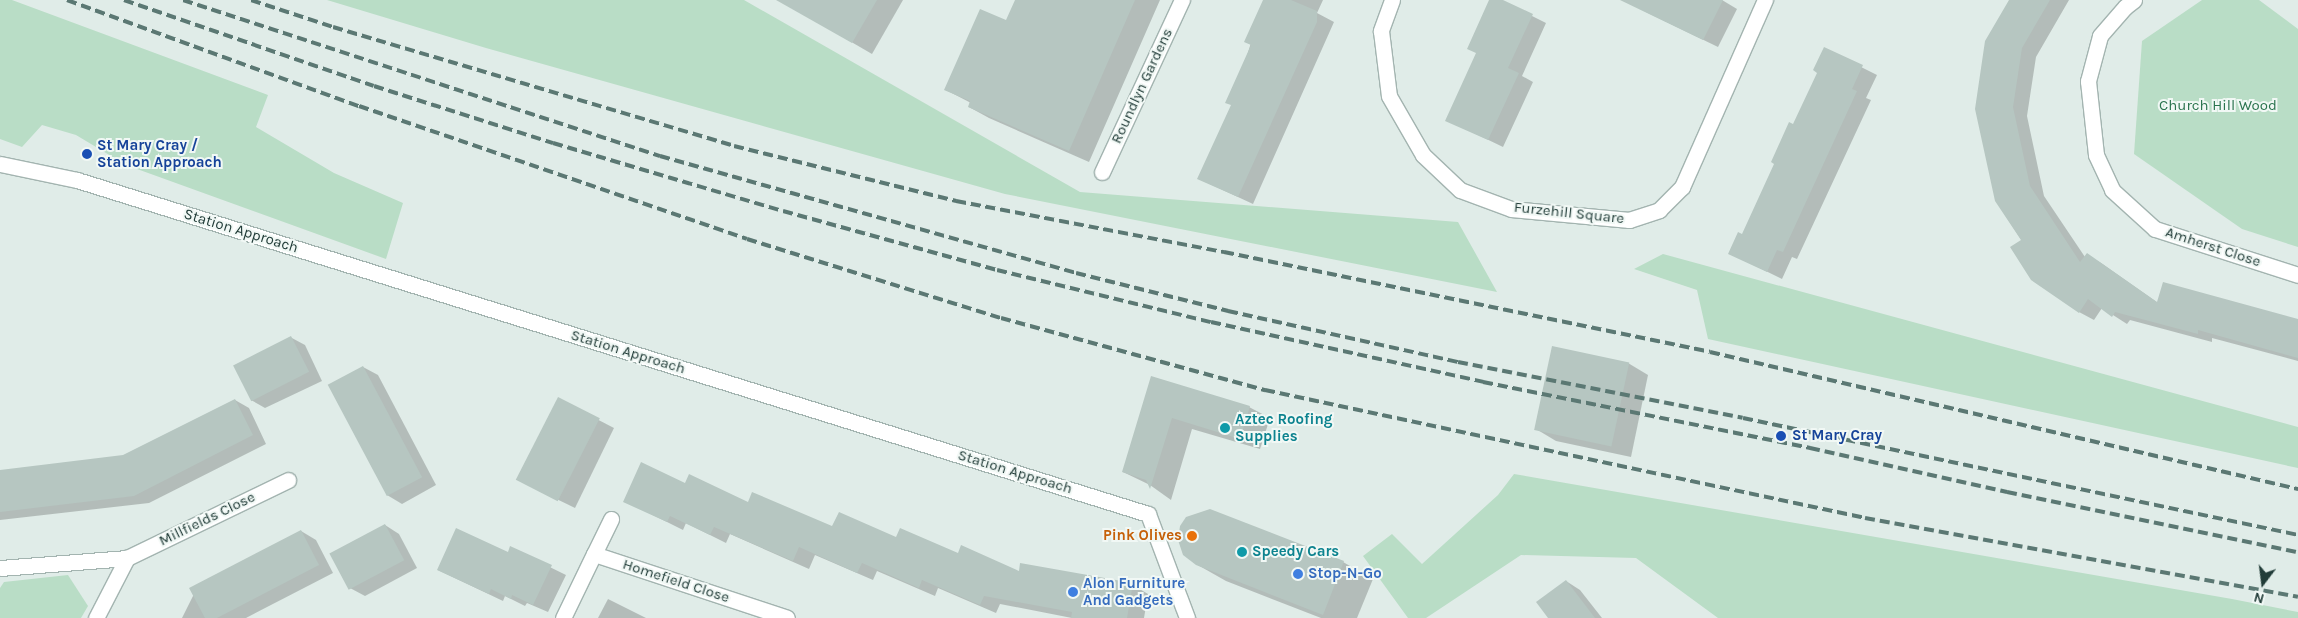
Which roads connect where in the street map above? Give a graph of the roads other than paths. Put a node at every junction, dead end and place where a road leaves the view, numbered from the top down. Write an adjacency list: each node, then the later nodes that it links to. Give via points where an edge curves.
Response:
1 (1182, 0): 6 (street, Roundlyn Gardens)
2 (1392, 0): 3 (street, Furzehill Square, via 1381,32 1390,96 1423,155 1460,190 1511,209 1629,220 1659,210 1682,187)
3 (1765, 0)
4 (2134, 0): 7 (street, Amherst Close, via 2100,36 2088,80 2096,155 2112,190 2155,228)
5 (0, 164): 16 (street, Station Approach, via 77,180 1148,514)
6 (1102, 172)
7 (2298, 275)
8 (288, 480): 11 (street, Millfields Close)
9 (610, 518): 10 (street)
10 (594, 554): 14 (street); 15 (street, Homefield Close)
11 (127, 558): 12 (street, Millfields Close); 13 (street)
12 (0, 568)
13 (96, 618)
14 (563, 618)
15 (787, 618)
16 (1187, 618)

